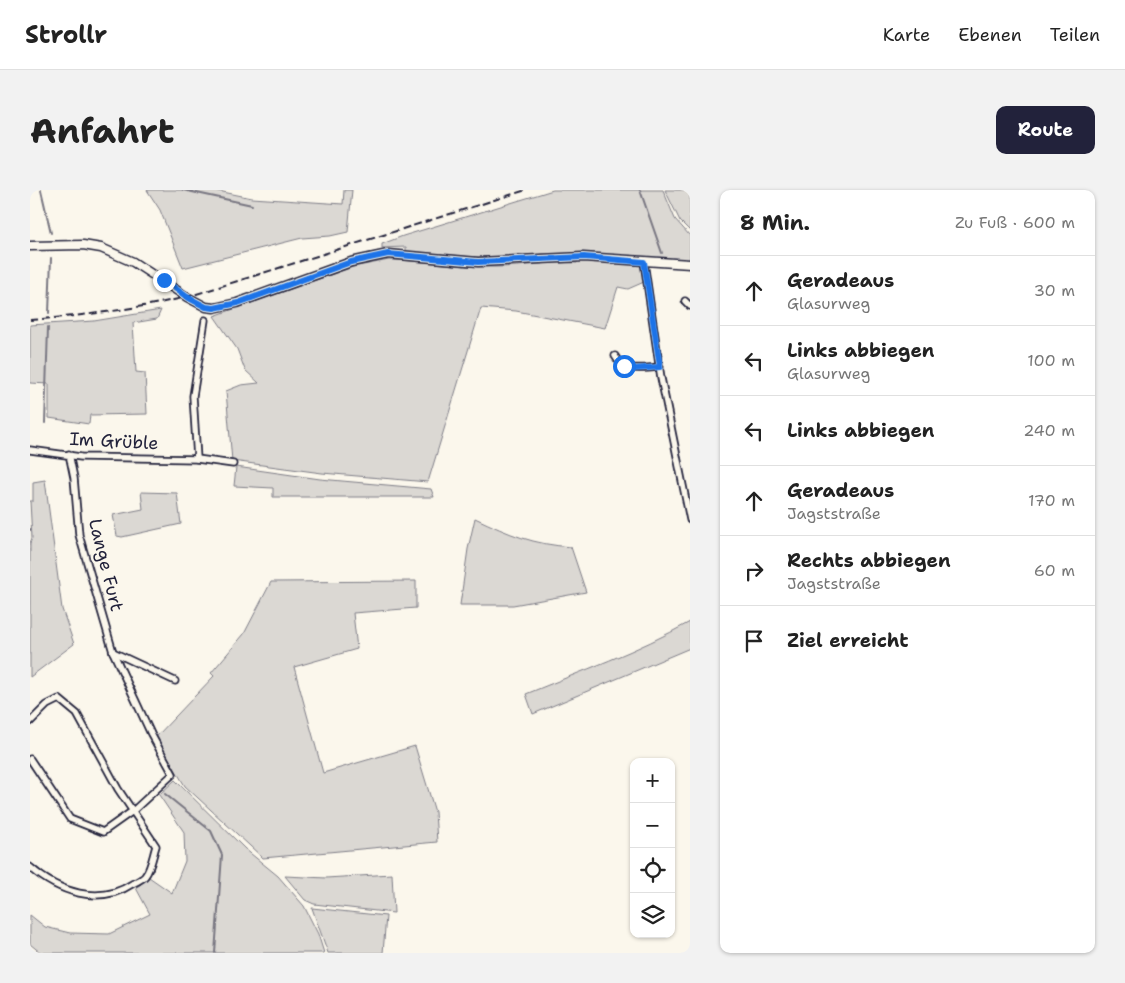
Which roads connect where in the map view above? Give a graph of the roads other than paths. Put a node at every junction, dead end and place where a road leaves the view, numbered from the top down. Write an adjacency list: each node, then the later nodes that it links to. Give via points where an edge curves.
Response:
1 (30, 246): 2 (main road, via 101,248 149,271 187,297 214,308 238,303 351,262 388,254 478,262 584,257)
2 (644, 262): 3 (main road); 8 (street)
3 (690, 264)
4 (686, 301): 5 (street)
5 (690, 306)
6 (205, 320): 11 (street, via 194,396)
7 (615, 356): 8 (street, via 628,368)
8 (660, 367): 13 (street)
9 (30, 450): 10 (street, Im Grüble)
10 (69, 454): 11 (street, Im Grüble, via 81,457); 14 (street, Lange Furt, via 80,535)
11 (197, 459): 12 (street, Im Grüble)
12 (233, 464)
13 (690, 520)
14 (113, 652): 15 (street); 18 (street, Lange Furt, via 172,774)
15 (175, 681)
16 (30, 722): 18 (street, via 59,699 77,714 118,789)
17 (30, 760): 18 (street, via 70,819 102,832)
18 (134, 810): 19 (street, via 156,846 146,876 118,893 91,895 64,889)
19 (30, 867)

